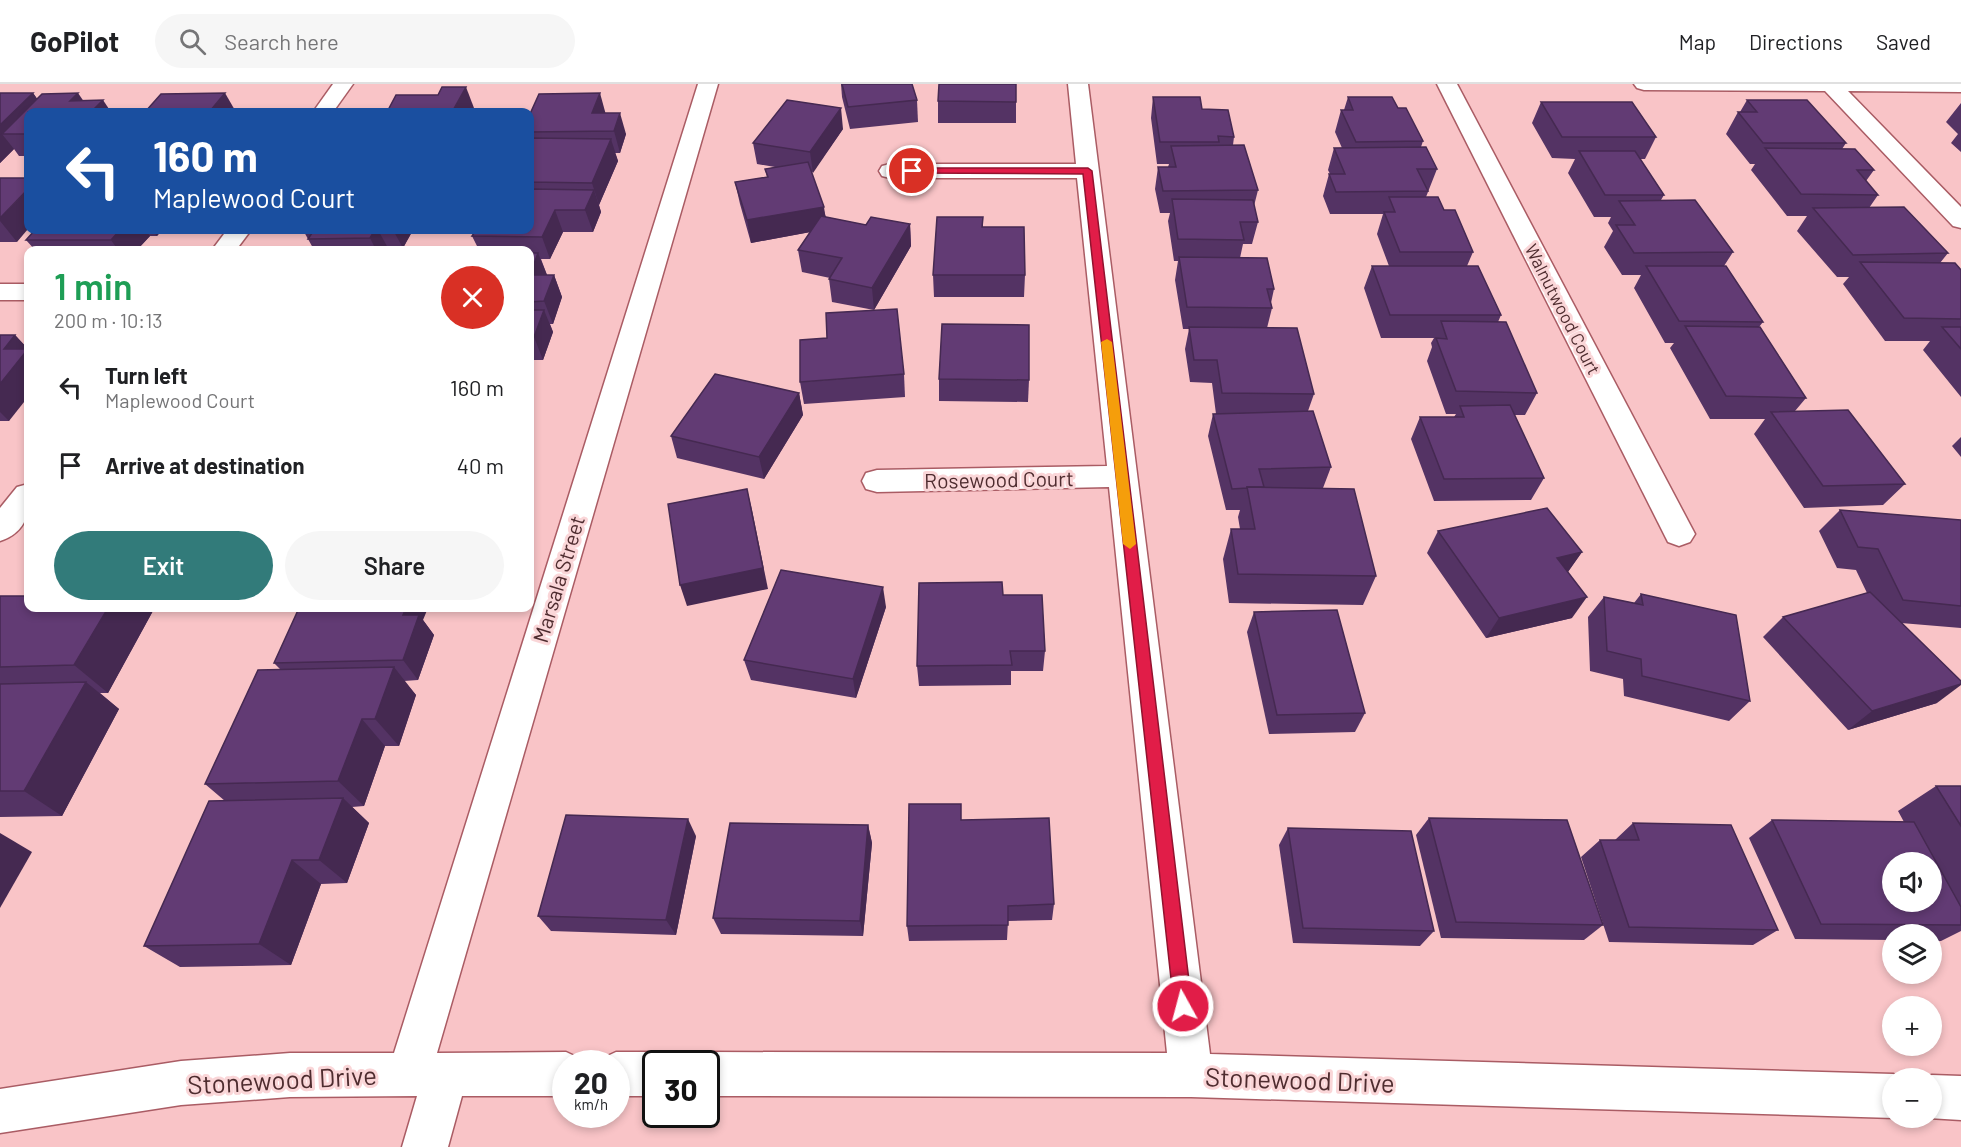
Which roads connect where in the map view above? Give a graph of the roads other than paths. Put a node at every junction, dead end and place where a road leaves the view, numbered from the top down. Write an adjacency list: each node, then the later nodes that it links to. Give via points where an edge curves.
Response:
1 (343, 84): 8 (street)
2 (708, 84): 19 (street, Marsala Street)
3 (1078, 84): 10 (street)
4 (1447, 84): 18 (street, Walnutwood Court)
5 (1644, 84): 6 (street)
6 (1829, 85): 7 (street); 11 (street)
7 (1961, 86)
8 (326, 108)
9 (890, 171): 10 (street)
10 (1088, 171): 14 (street)
11 (1961, 221)
12 (0, 292): 13 (street)
13 (24, 292)
14 (1122, 476): 15 (street, Rosewood Court); 22 (street)
15 (877, 481)
16 (24, 500): 17 (street)
17 (0, 529)
18 (1680, 534)
19 (427, 1074): 20 (street, Stonewood Drive); 26 (street, Stonewood Drive, via 290,1075 181,1083); 27 (street, Marsala Street)
20 (552, 1074)
21 (720, 1074): 22 (street, Stonewood Drive)
22 (1191, 1076): 23 (street, Stonewood Drive)
23 (1882, 1096)
24 (1942, 1097): 25 (street)
25 (1961, 1098)
26 (0, 1111)
27 (425, 1147)

